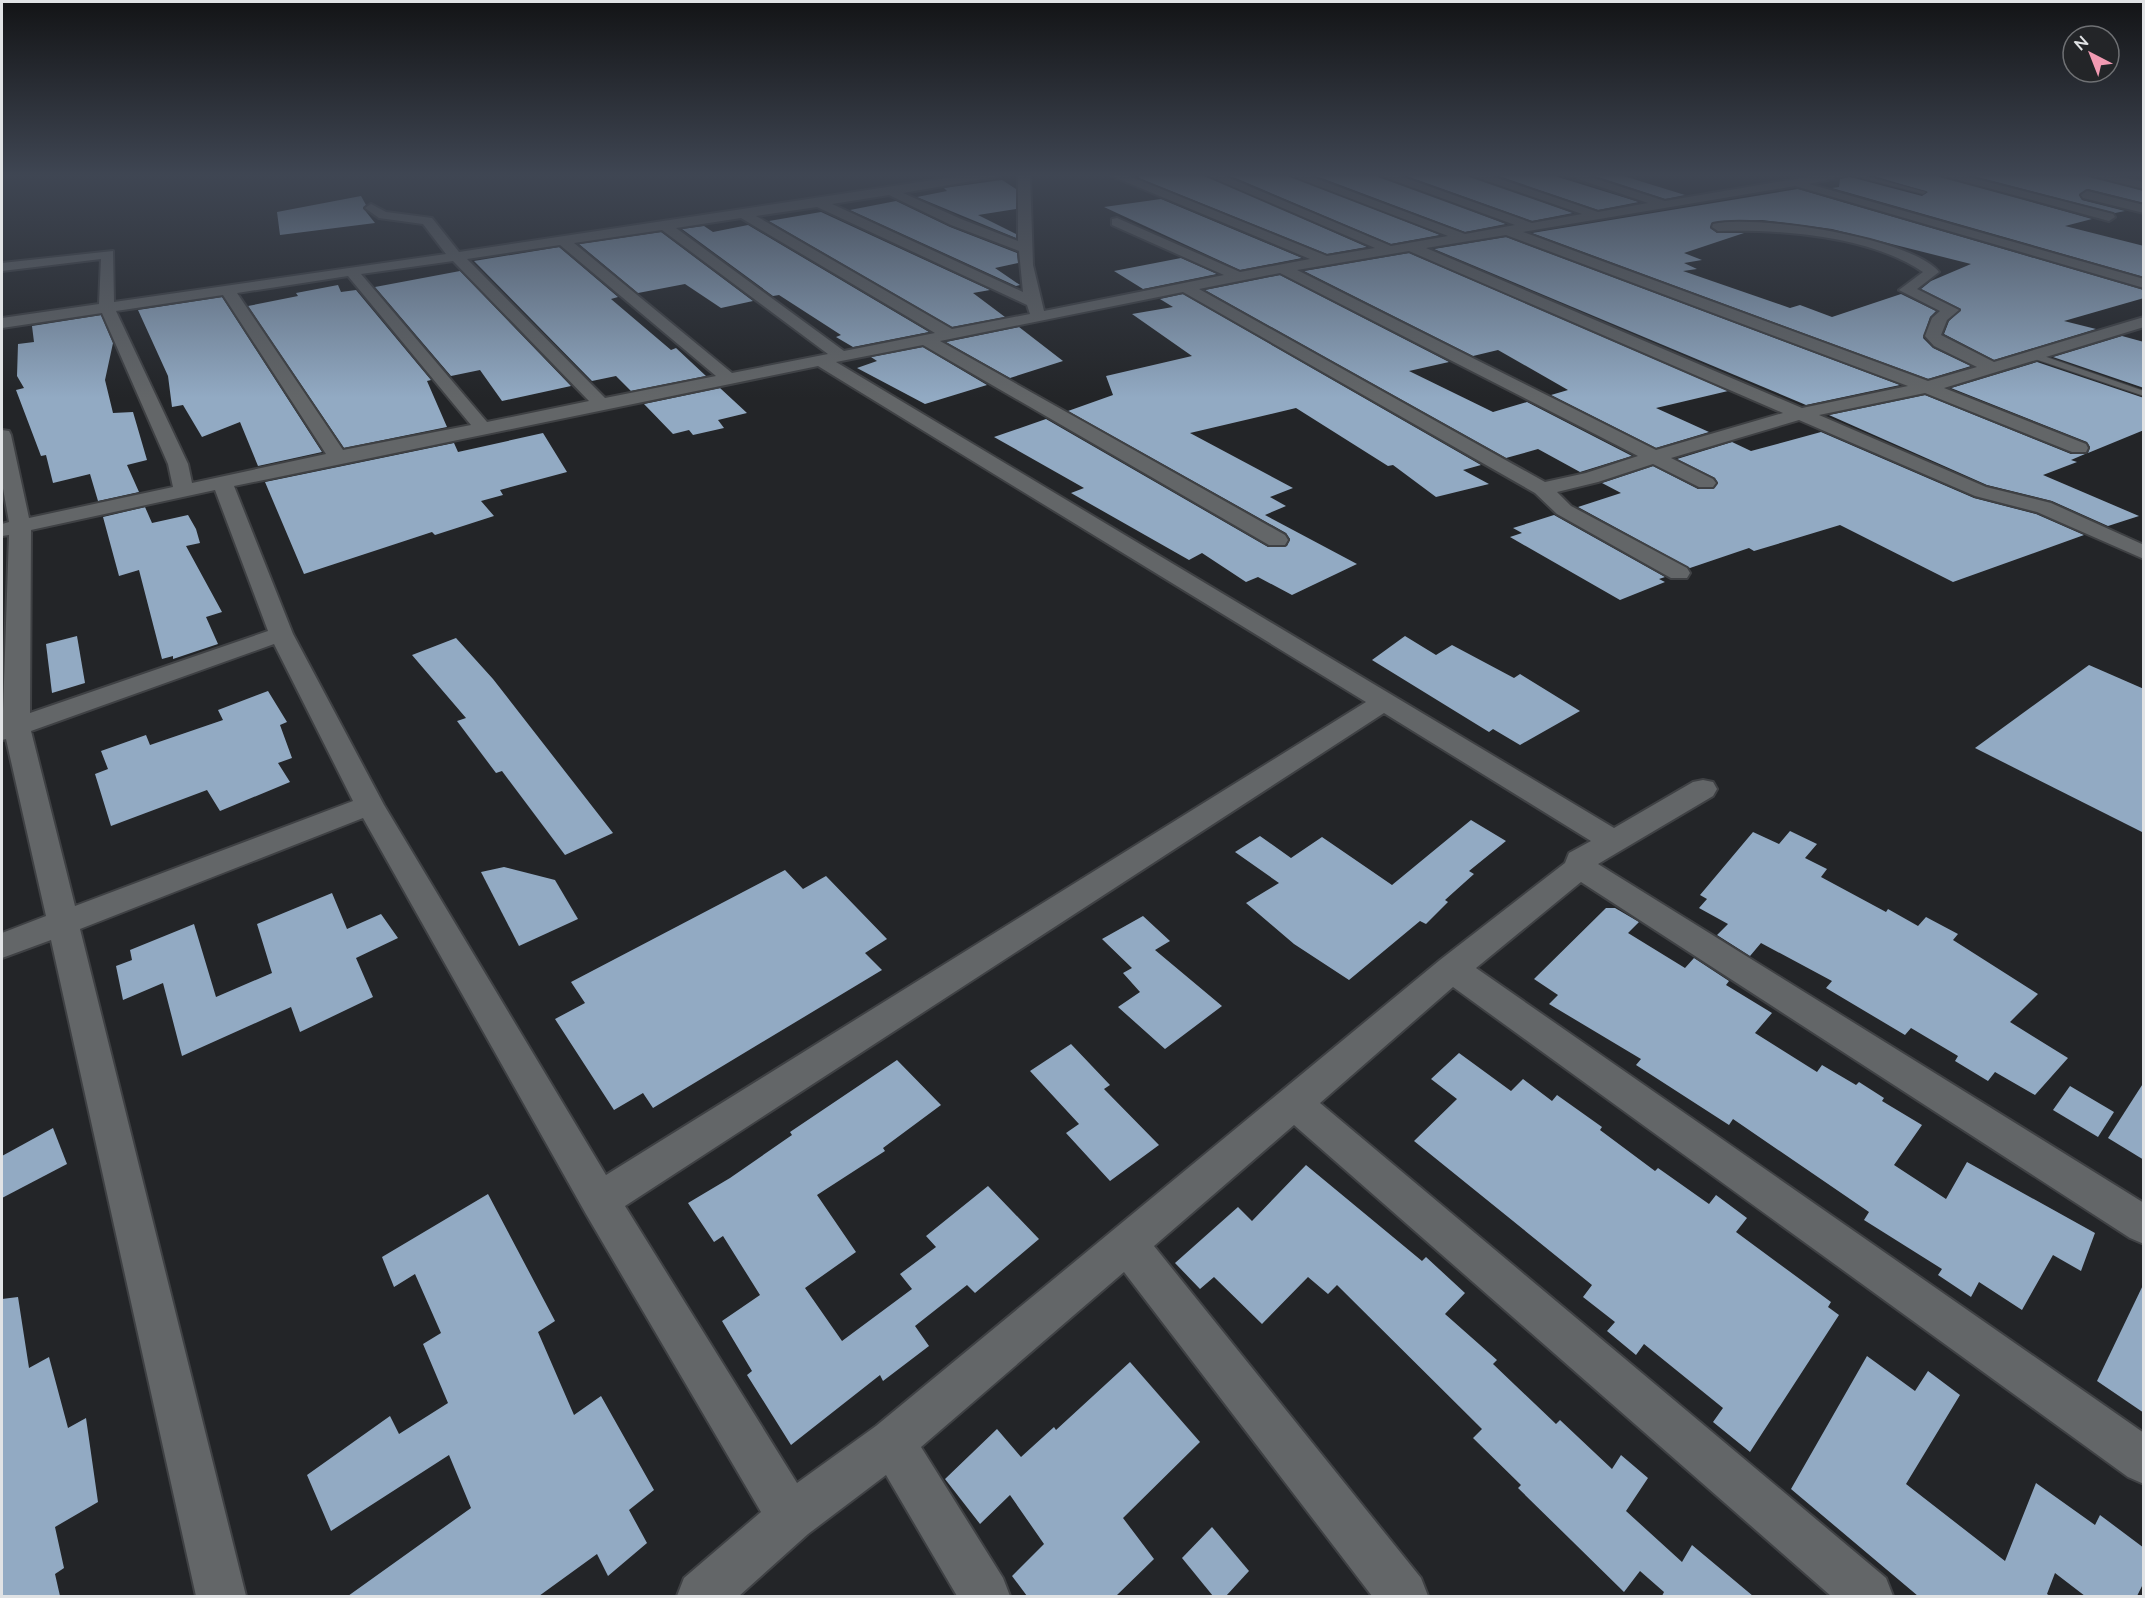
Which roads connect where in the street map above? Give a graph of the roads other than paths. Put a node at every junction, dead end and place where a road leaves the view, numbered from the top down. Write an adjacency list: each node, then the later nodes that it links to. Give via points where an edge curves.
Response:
1 (1024, 248): 26 (street)
2 (449, 249): 17 (street)
3 (500, 249): 17 (street)
4 (572, 249): 36 (street)
5 (694, 249): 34 (street)
6 (802, 249): 31 (street)
7 (917, 249): 26 (street)
8 (1176, 249): 22 (street)
9 (1296, 249): 18 (street)
10 (1387, 249): 16 (street)
11 (1400, 249): 16 (street)
12 (1416, 249): 40 (street)
13 (1555, 249): 37 (street)
14 (1886, 249): 35 (street, via 1922,262 1932,272 1906,290 1951,310 1940,318 1933,336)
15 (2021, 249): 23 (street)
16 (1390, 250): 18 (street)
17 (454, 255): 21 (street); 39 (street)
18 (1327, 261): 20 (street)
19 (2, 267): 27 (street, via 108,254)
20 (1282, 268): 22 (street); 45 (street)
21 (350, 270): 25 (street); 41 (street)
22 (1239, 277): 24 (street)
23 (2144, 284)
24 (1186, 288): 28 (street); 49 (street)
25 (227, 289): 27 (street); 44 (street)
26 (1032, 302): 28 (street)
27 (106, 306): 30 (street); 48 (street, via 178,464)
28 (1039, 318): 31 (street)
29 (2144, 322): 33 (street)
30 (2, 323)
31 (951, 335): 32 (street)
32 (926, 340): 34 (street); 51 (street)
33 (2032, 355): 35 (street); 38 (lane)
34 (832, 359): 36 (street); 55 (street)
35 (1992, 367): 37 (street)
36 (728, 378): 39 (street)
37 (1927, 387): 40 (street); 43 (street)
38 (2144, 394)
39 (602, 405): 41 (street)
40 (1800, 414): 45 (street); 52 (street, via 1982,492 2031,504)
41 (483, 428): 44 (street)
42 (2, 435): 50 (street)
43 (2079, 448)
44 (338, 457): 46 (street)
45 (1653, 457): 47 (street); 49 (street, via 1591,478)
46 (222, 481): 48 (street); 54 (street)
47 (1706, 483)
48 (184, 489): 50 (street)
49 (1542, 489): 53 (street, via 1564,510)
50 (11, 528): 56 (street)
51 (1277, 540)
52 (2144, 553)
53 (1679, 573)
54 (281, 634): 56 (street); 58 (street)
55 (1384, 702): 59 (street); 65 (street)
56 (9, 730): 61 (street)
57 (1703, 789): 59 (street)
58 (370, 805): 61 (street); 65 (street)
59 (1614, 842): 60 (street, via 1580,861)
60 (1580, 867): 63 (street); 66 (street)
61 (64, 921): 62 (street); 71 (street)
62 (2, 946)
63 (1452, 969): 64 (street); 69 (street)
64 (1294, 1103): 67 (street); 75 (street)
65 (600, 1201): 70 (street)
66 (2144, 1226)
67 (1127, 1243): 68 (street); 74 (street)
68 (892, 1442): 70 (street); 73 (street)
69 (2144, 1461)
70 (791, 1517): 72 (street)
71 (221, 1596)
72 (702, 1596)
73 (985, 1596)
74 (1403, 1596)
75 (1868, 1596)

